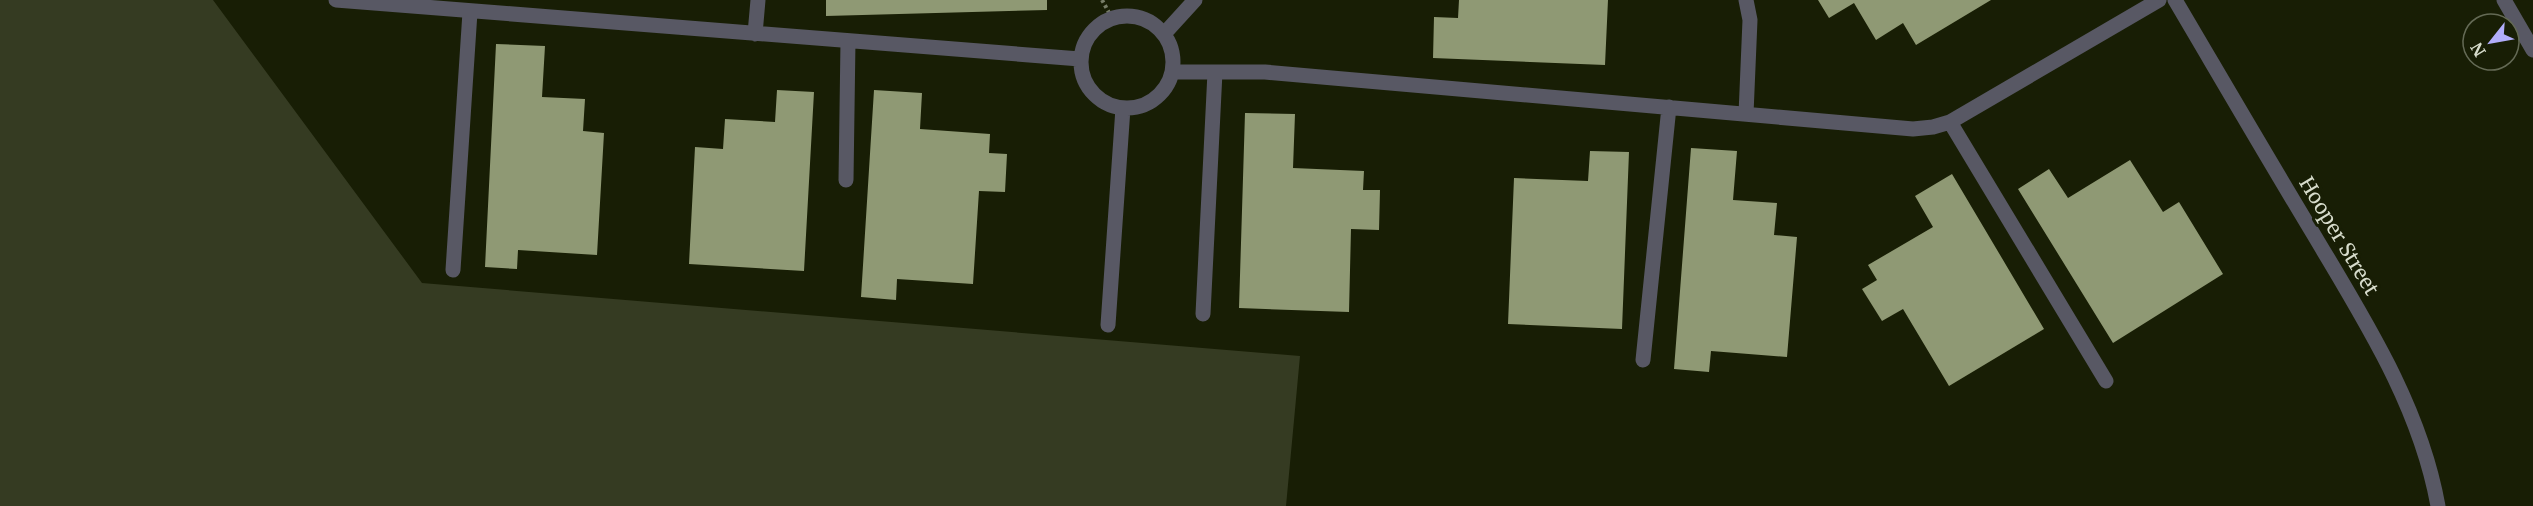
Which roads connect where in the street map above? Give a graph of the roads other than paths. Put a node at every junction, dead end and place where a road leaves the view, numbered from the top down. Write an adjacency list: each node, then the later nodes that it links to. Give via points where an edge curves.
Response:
1 (336, 0): 8 (street)
2 (758, 0): 9 (street)
3 (1195, 0): 10 (street)
4 (1746, 0): 18 (street, via 1750,20)
5 (2159, 0): 19 (street)
6 (2175, 0): 26 (street, Hooper Street, via 2380,348 2422,438)
7 (2504, 0): 12 (street)
8 (470, 12): 9 (street); 21 (street)
9 (755, 34): 11 (street)
10 (1164, 34): 13 (street, via 1140,18 1112,18 1096,27 1085,41); 14 (street, via 1172,52)
11 (848, 41): 13 (street); 20 (street)
12 (2533, 50)
13 (1080, 59): 17 (street, via 1085,82 1101,101)
14 (1172, 72): 15 (street); 17 (street, via 1162,92 1145,105)
15 (1215, 72): 16 (street, via 1265,72); 22 (street)
16 (1669, 107): 18 (street); 24 (street)
17 (1123, 108): 23 (street)
18 (1746, 114): 19 (street, via 1913,129)
19 (1950, 122): 25 (street)
20 (846, 180)
21 (453, 270)
22 (1203, 314)
23 (1108, 325)
24 (1643, 360)
25 (2106, 381)
26 (2438, 506)

